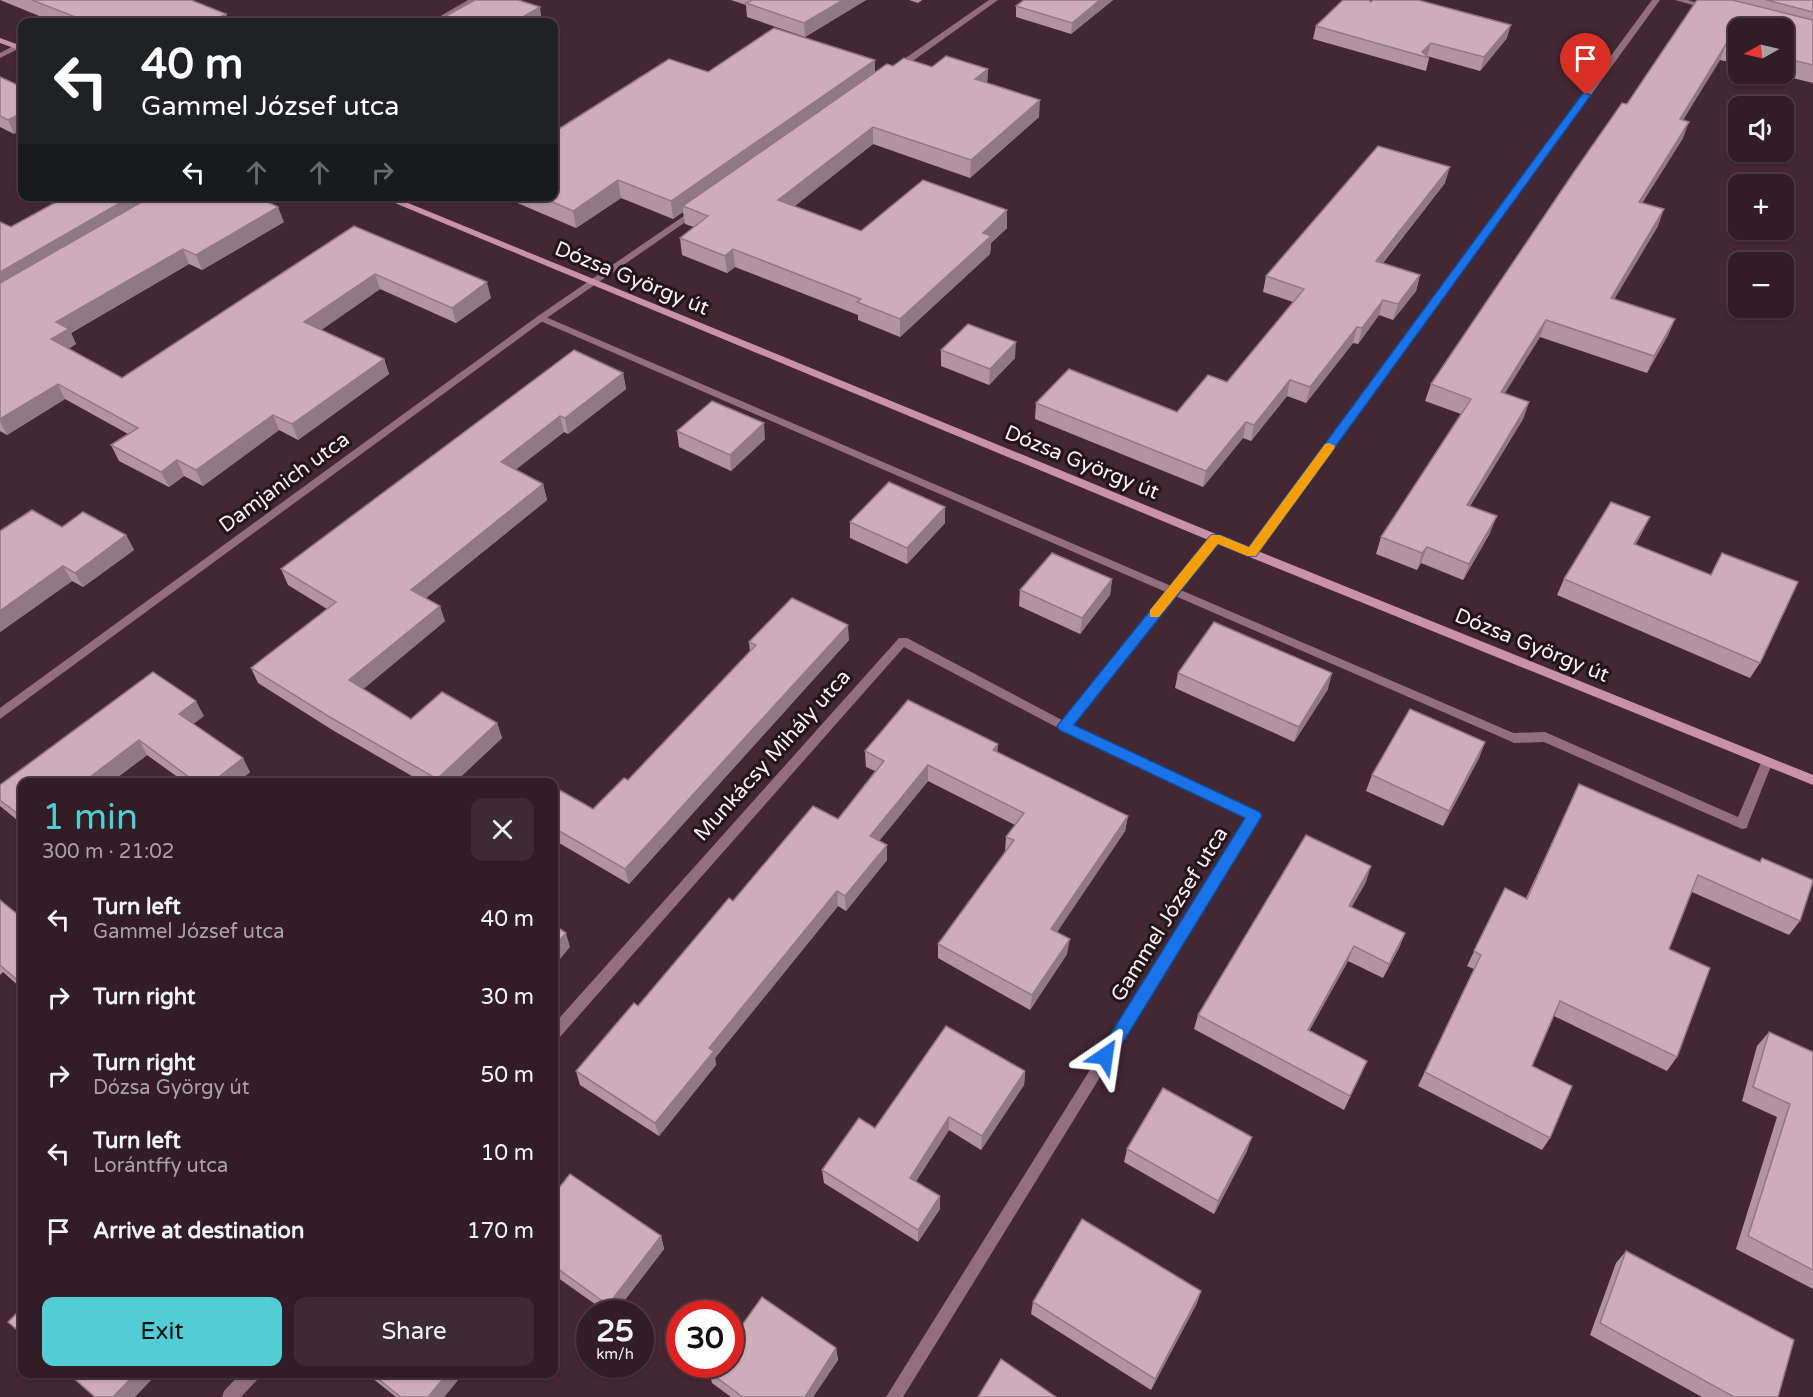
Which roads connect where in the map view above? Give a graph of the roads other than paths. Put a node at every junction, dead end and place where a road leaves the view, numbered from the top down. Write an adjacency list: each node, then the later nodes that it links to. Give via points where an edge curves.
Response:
1 (473, 0): 7 (street)
2 (994, 0): 13 (street)
3 (1656, 0): 19 (street)
4 (1679, 0): 6 (street)
5 (519, 10): 8 (street)
6 (1724, 11)
7 (441, 18)
8 (540, 18)
9 (0, 40): 10 (main road)
10 (18, 47)
11 (18, 49): 12 (street)
12 (0, 56)
13 (887, 76)
14 (394, 201): 16 (main road, Dózsa György út)
15 (701, 207): 16 (street, Damjanich utca)
16 (593, 283): 17 (street, Damjanich utca); 18 (main road, Dózsa György út)
17 (541, 318): 20 (street); 21 (street, Damjanich utca)
18 (1216, 538): 19 (main road, Dózsa György út); 20 (street)
19 (1251, 553): 23 (main road, Dózsa György út)
20 (1172, 591): 22 (street); 23 (street, via 1514,738 1545,738 1742,824)
21 (0, 714)
22 (1064, 726): 25 (street, Munkácsy Mihály utca, via 903,641); 28 (street, Gammel József utca, via 1255,816)
23 (1767, 761): 24 (main road, Dózsa György út)
24 (1813, 780)
25 (558, 1029)
26 (248, 1378): 27 (street)
27 (231, 1397)
28 (894, 1397)

